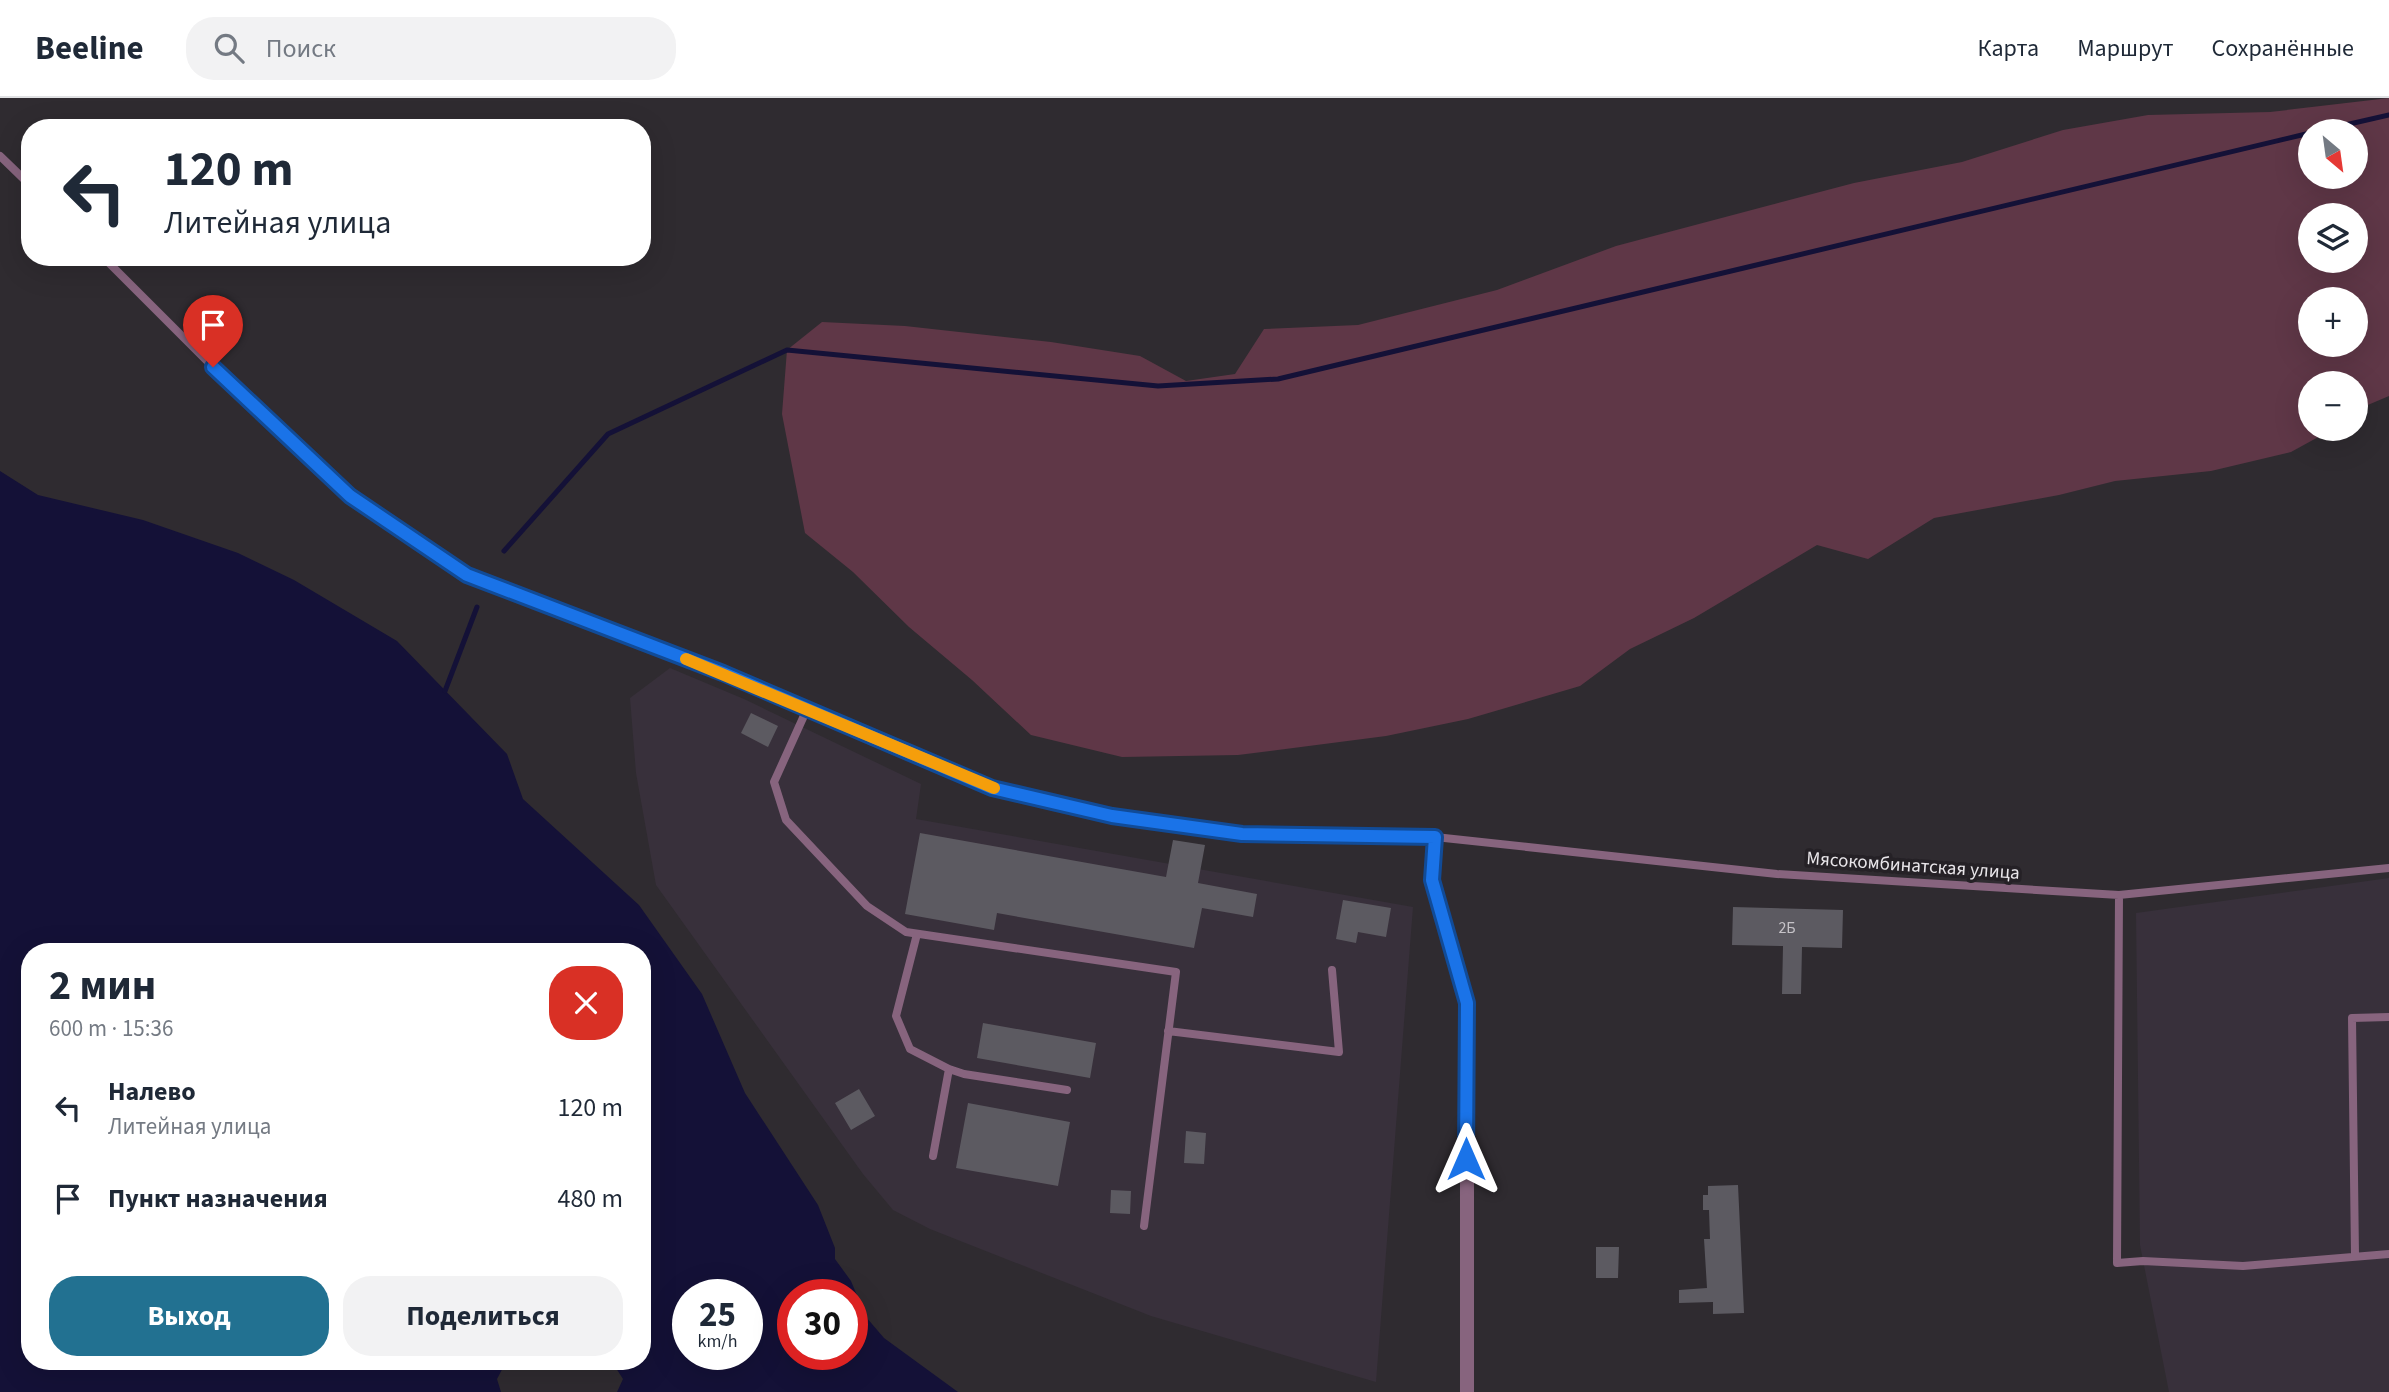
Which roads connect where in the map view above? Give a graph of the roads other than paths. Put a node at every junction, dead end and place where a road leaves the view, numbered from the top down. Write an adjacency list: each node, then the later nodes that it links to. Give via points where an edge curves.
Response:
1 (0, 156): 2 (lane)
2 (21, 176)
3 (112, 266): 4 (lane, Мясокомбинатская улица, via 350,496 467,575)
4 (807, 709): 5 (lane, Мясокомбинатская улица, via 992,788 1112,816 1242,834); 8 (lane, via 774,782 786,820 867,906 906,932)
5 (1435, 837): 7 (lane, Мясокомбинатская улица, via 1777,874); 18 (street, via 1432,880 1467,1003)
6 (2389, 868): 7 (lane, Мясокомбинатская улица)
7 (2119, 895): 17 (lane, via 2117,1263 2243,1266)
8 (918, 934): 11 (lane, via 1176,972); 12 (lane, via 896,1016 909,1049)
9 (1332, 970): 11 (lane, via 1339,1052)
10 (2389, 1017): 17 (lane, via 2352,1018)
11 (1168, 1031): 15 (lane)
12 (949, 1069): 13 (lane); 14 (lane)
13 (1067, 1090)
14 (933, 1156)
15 (1144, 1227)
16 (2389, 1254): 17 (lane)
17 (2355, 1256)
18 (1467, 1392)

